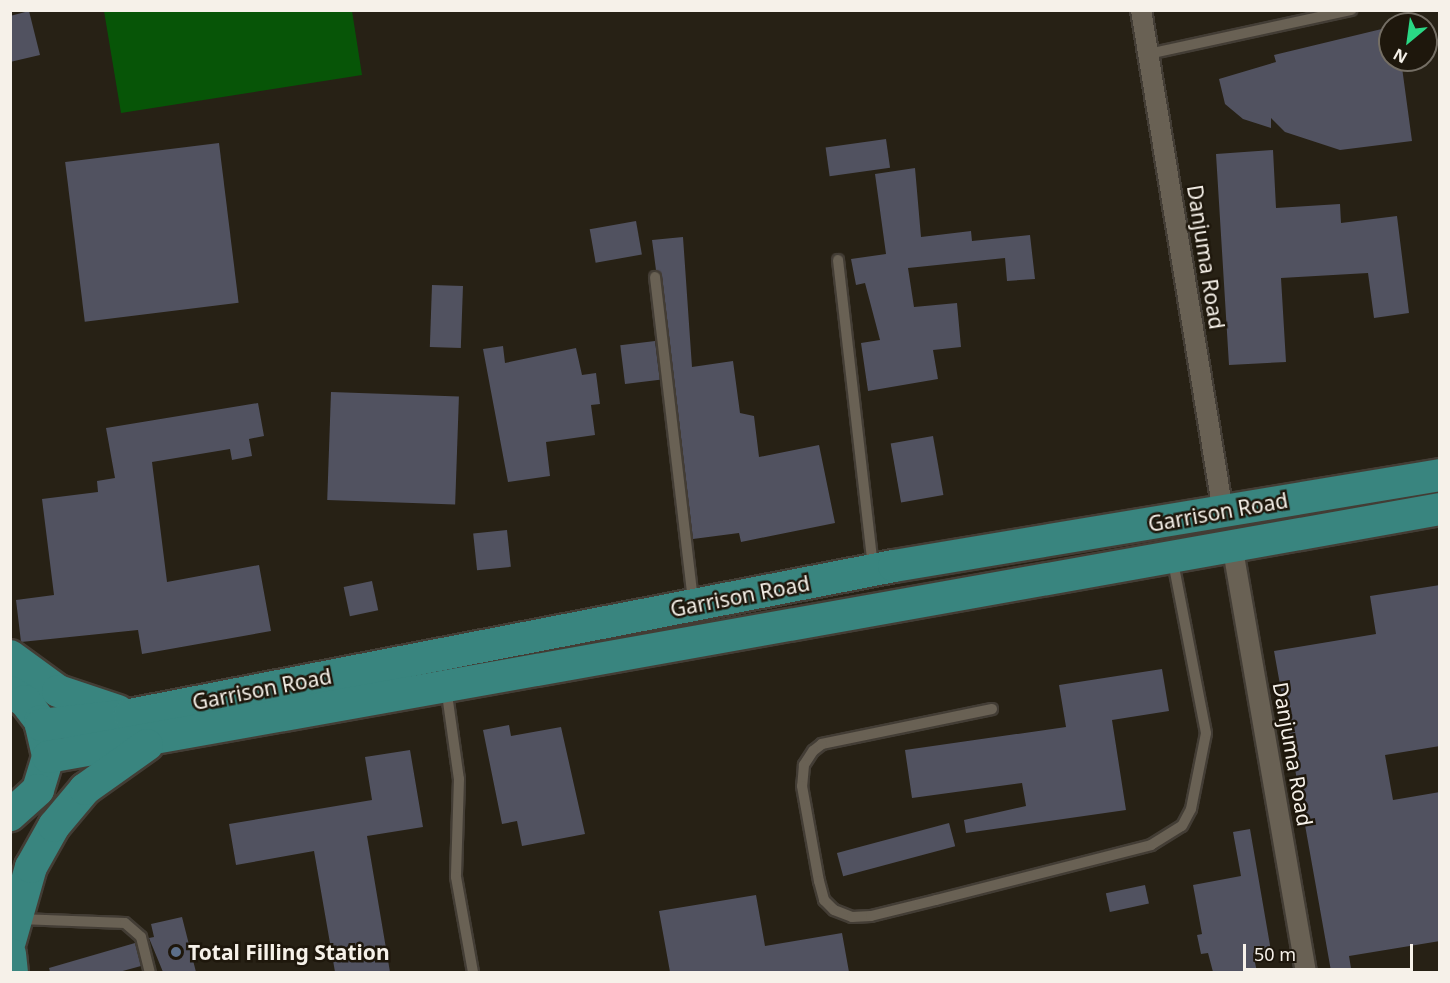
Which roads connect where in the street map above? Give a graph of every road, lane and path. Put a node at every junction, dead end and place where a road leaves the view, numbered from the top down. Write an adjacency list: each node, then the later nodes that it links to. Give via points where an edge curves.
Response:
1 (1141, 10): 3 (street, Danjuma Road)
2 (1351, 10): 3 (lane)
3 (1148, 54): 8 (street, Danjuma Road)
4 (838, 261): 11 (lane)
5 (655, 277): 12 (lane)
6 (1440, 475): 8 (main road, Garrison Road)
7 (1440, 509): 9 (main road, Garrison Road)
8 (1223, 512): 11 (main road, Garrison Road)
9 (1232, 544): 10 (main road, Garrison Road); 27 (street, Danjuma Road)
10 (1172, 554): 14 (main road, Garrison Road); 16 (lane, via 1206,733 1191,809 1182,826 1151,845 936,900 852,917 834,910 824,900 819,881 802,786 804,765 813,751 822,744)
11 (874, 570): 12 (main road, Garrison Road)
12 (694, 605): 17 (main road, Garrison Road)
13 (10, 656): 17 (main road, via 58,691)
14 (446, 687): 19 (main road, Garrison Road); 26 (lane, via 459,778 456,877)
15 (10, 692): 18 (main road, via 25,701)
16 (992, 709)
17 (130, 715): 18 (main road, Garrison Road)
18 (41, 725): 20 (main road)
19 (158, 738): 20 (main road, Garrison Road); 22 (main road, via 85,789 54,826 31,867)
20 (48, 757): 21 (main road, via 38,790)
21 (10, 815)
22 (12, 926): 25 (lane, via 125,923 141,937)
23 (10, 954): 24 (main road)
24 (12, 972)
25 (150, 972)
26 (473, 972)
27 (1305, 972)

